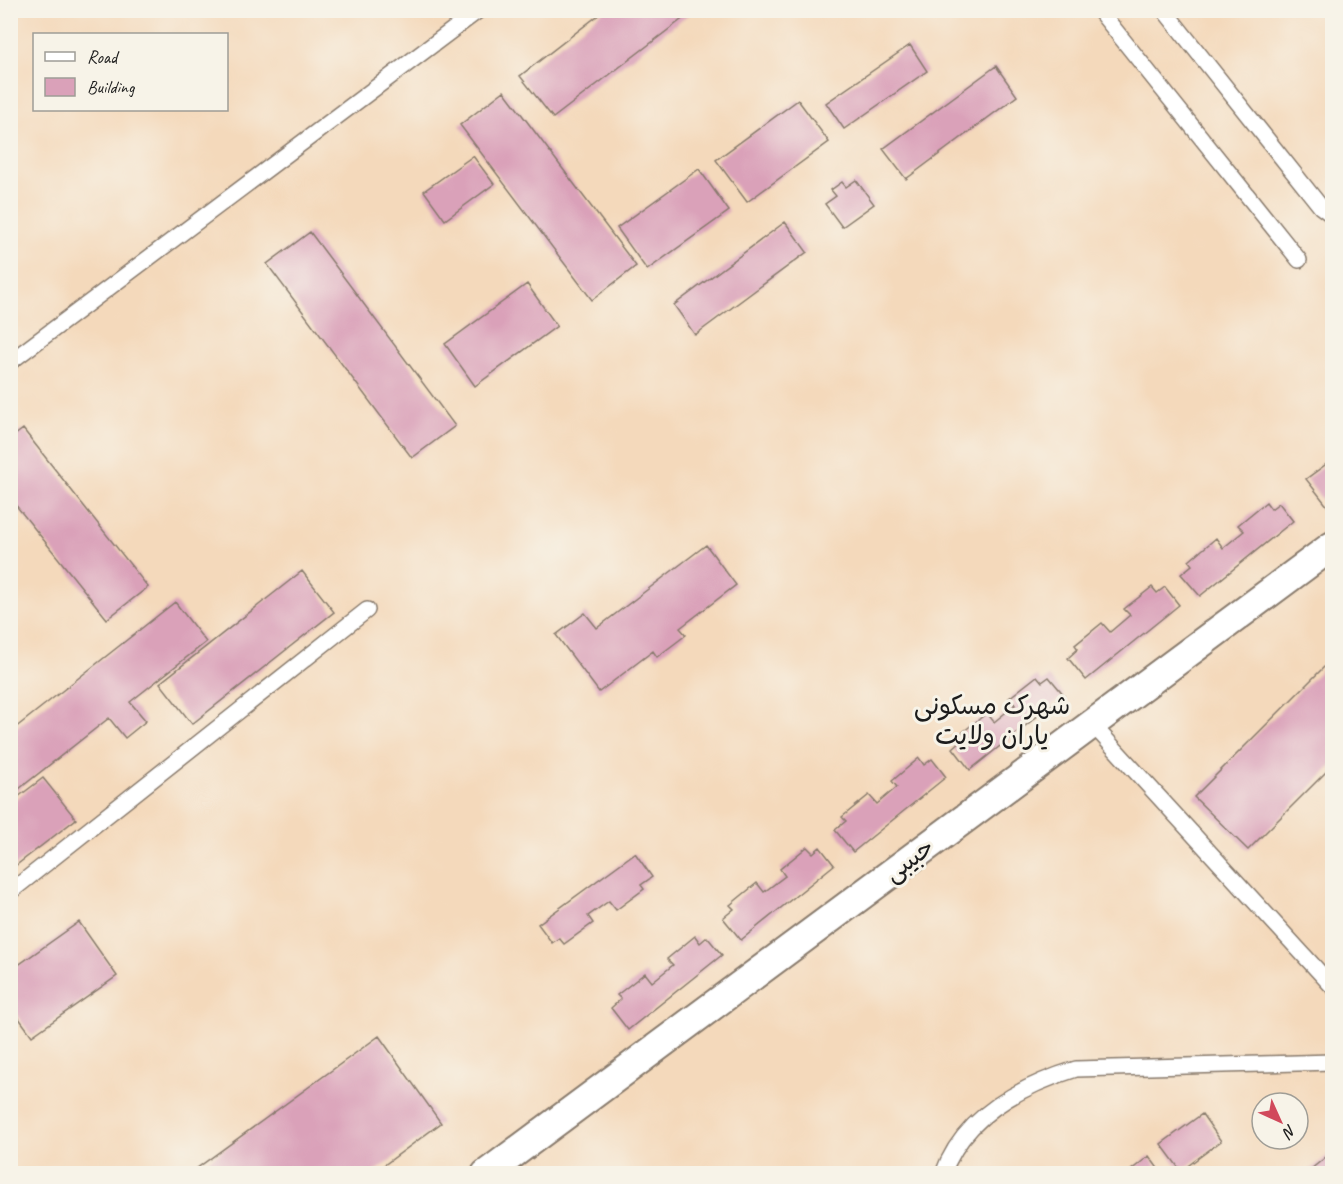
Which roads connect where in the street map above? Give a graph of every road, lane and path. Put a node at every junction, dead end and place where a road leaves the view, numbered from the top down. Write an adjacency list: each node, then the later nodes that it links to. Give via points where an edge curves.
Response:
1 (479, 10): 6 (lane)
2 (1099, 10): 5 (lane)
3 (1164, 10): 4 (lane, via 1321,207)
4 (1332, 215)
5 (1299, 260)
6 (10, 362)
7 (1332, 546): 9 (street, حبیبی)
8 (368, 610): 10 (lane)
9 (1092, 724): 11 (lane); 13 (street, حبیبی)
10 (10, 892)
11 (1332, 986)
12 (1332, 1062): 14 (lane, via 1076,1069 1017,1092 978,1121 951,1151)
13 (486, 1173)
14 (943, 1173)

